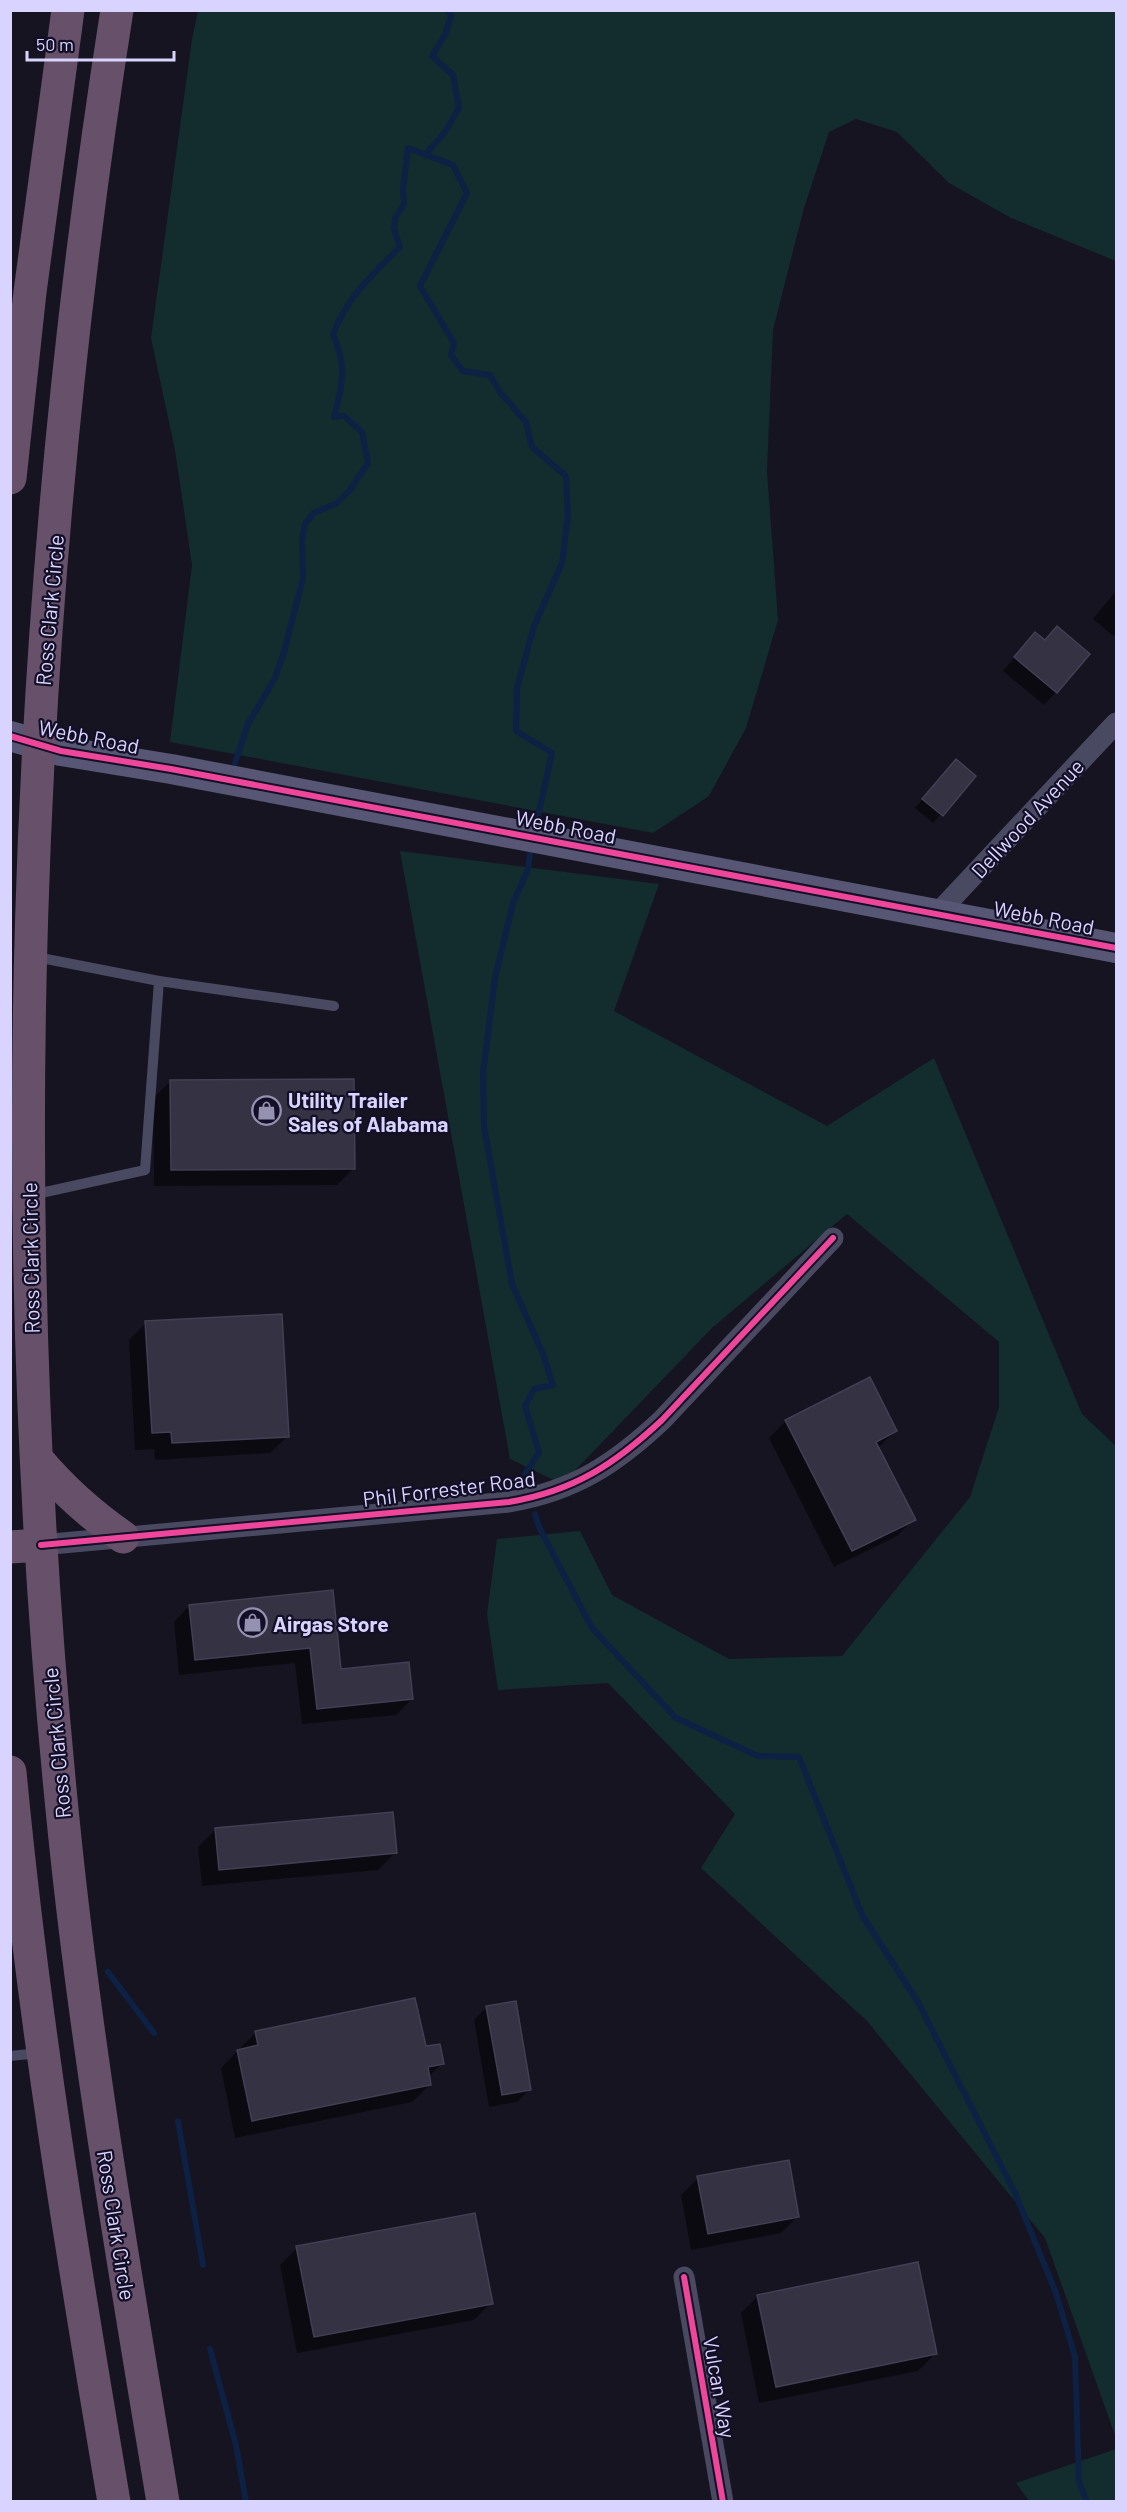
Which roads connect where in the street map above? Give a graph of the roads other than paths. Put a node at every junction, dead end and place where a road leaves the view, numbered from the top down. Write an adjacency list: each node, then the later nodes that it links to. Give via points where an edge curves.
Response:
1 (68, 10): 3 (highway)
2 (117, 10): 4 (highway, Ross Clark Circle)
3 (49, 144): 4 (highway); 5 (highway)
4 (96, 152): 7 (highway, Ross Clark Circle)
5 (10, 478)
6 (1116, 723): 8 (street, Dellwood Avenue)
7 (25, 740): 8 (street, Webb Road, via 61,750); 10 (highway, Ross Clark Circle)
8 (938, 913): 9 (street, Webb Road)
9 (1116, 948)
10 (21, 955): 11 (lane); 13 (highway, Ross Clark Circle)
11 (159, 981): 12 (lane); 13 (lane, via 146,1170)
12 (334, 1006)
13 (29, 1196): 15 (highway, Ross Clark Circle)
14 (832, 1238): 16 (street, Phil Forrester Road, via 662,1420 603,1469 566,1488 509,1502)
15 (37, 1459): 16 (highway, via 86,1511); 17 (highway, Ross Clark Circle)
16 (123, 1537): 17 (street, Phil Forrester Road)
17 (26, 1546): 19 (highway, Ross Clark Circle, via 62,1806)
18 (10, 1772): 20 (highway)
19 (78, 1956): 20 (highway); 25 (highway, Ross Clark Circle)
20 (30, 1961): 21 (highway)
21 (42, 2052): 22 (lane); 24 (highway)
22 (10, 2056)
23 (684, 2277): 26 (street, Vulcan Way)
24 (114, 2502)
25 (163, 2502)
26 (723, 2502)

